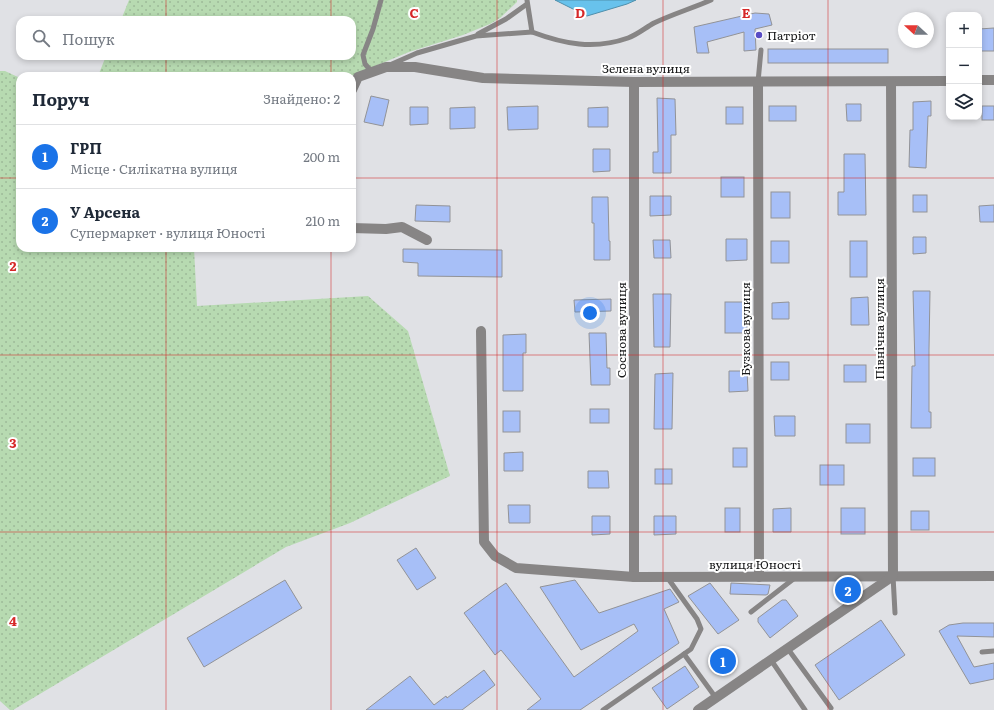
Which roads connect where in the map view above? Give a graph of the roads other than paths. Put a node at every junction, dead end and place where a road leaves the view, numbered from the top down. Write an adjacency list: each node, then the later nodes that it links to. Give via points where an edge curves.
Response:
1 (381, 0): 8 (lane, via 363,55 365,64)
2 (711, 0): 4 (lane, via 655,23 628,38 596,45 573,44)
3 (527, 2): 4 (lane); 5 (lane, via 506,19)
4 (532, 32): 5 (lane)
5 (476, 36): 7 (lane, via 417,53)
6 (761, 50): 14 (lane)
7 (386, 67): 8 (street, Зелена вулиця); 13 (street, Зелена вулиця, via 416,68 483,78)
8 (372, 72): 11 (street, Зелена вулиця, via 358,77)
9 (982, 80): 10 (street)
10 (994, 80)
11 (356, 81)
12 (946, 81): 15 (street, Зелена вулиця)
13 (634, 82): 14 (street, Зелена вулиця); 24 (street, Соснова вулиця)
14 (758, 82): 15 (street, Зелена вулиця); 22 (street, Бузкова вулиця)
15 (891, 82): 19 (street, Північна вулиця)
16 (356, 228): 17 (street, via 402,227)
17 (426, 240)
18 (481, 331): 24 (street, вулиця Юності, via 484,542 495,556 516,568)
19 (893, 576): 20 (street, вулиця Юності); 23 (street, вулиця Юності); 26 (lane); 27 (street)
20 (994, 576)
21 (667, 577): 22 (street, вулиця Юності); 24 (street, вулиця Юності); 30 (lane, via 701,629 692,649)
22 (759, 577): 23 (street, вулиця Юності)
23 (797, 577): 25 (lane)
24 (634, 578)
25 (751, 612)
26 (895, 613)
27 (788, 649): 31 (street); 33 (lane)
28 (994, 651): 29 (lane)
29 (982, 652)
30 (684, 654): 32 (lane); 34 (lane)
31 (771, 660): 32 (street); 36 (lane)
32 (716, 698): 35 (street)
33 (832, 708)
34 (603, 710)
35 (698, 710)
36 (805, 710)

